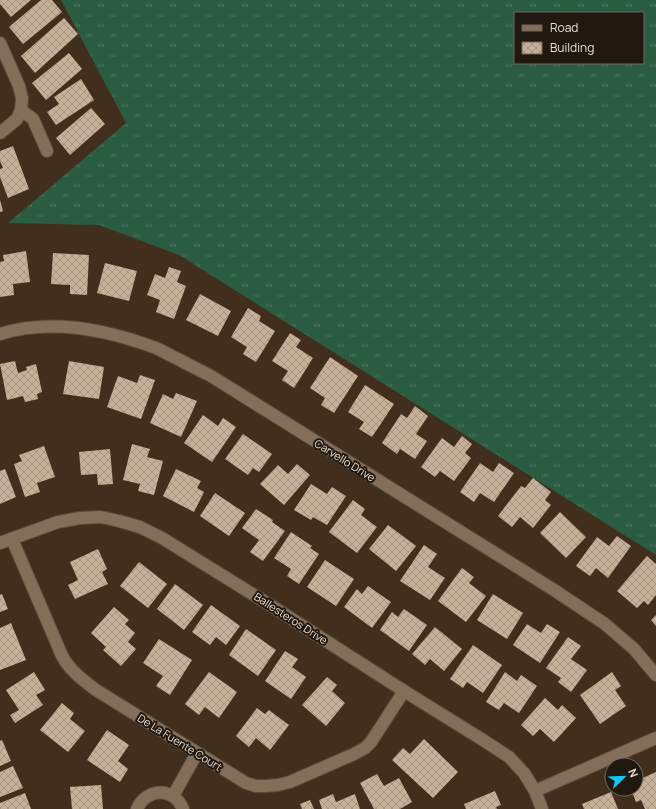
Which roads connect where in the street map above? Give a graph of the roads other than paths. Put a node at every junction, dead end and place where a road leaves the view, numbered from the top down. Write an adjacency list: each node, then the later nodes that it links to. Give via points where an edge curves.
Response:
1 (0, 43): 2 (street, via 19,86)
2 (21, 110): 3 (street, via 17,119); 4 (street, via 33,119)
3 (0, 133)
4 (47, 151)
5 (0, 334): 8 (street, Carvello Drive, via 38,326 65,327 100,332 158,349 204,373 554,590 605,624 634,649)
6 (12, 539): 7 (street, Ballesteros Drive); 9 (street, Ballesteros Drive, via 58,522 80,518 100,517 140,527 241,586); 11 (street, De La Fuente Court, via 64,660 71,670 96,690)
7 (0, 543)
8 (656, 675)
9 (404, 691): 11 (street, De La Fuente Court, via 365,748 290,782 266,786 246,783); 12 (street, Ballesteros Drive, via 509,757 524,773)
10 (656, 738): 12 (street)
11 (197, 753): 13 (street)
12 (535, 791): 16 (street, Ballesteros Drive)
13 (173, 796): 14 (street, via 166,793 151,794 144,798); 15 (street)
14 (138, 809)
15 (184, 809)
16 (542, 809)

